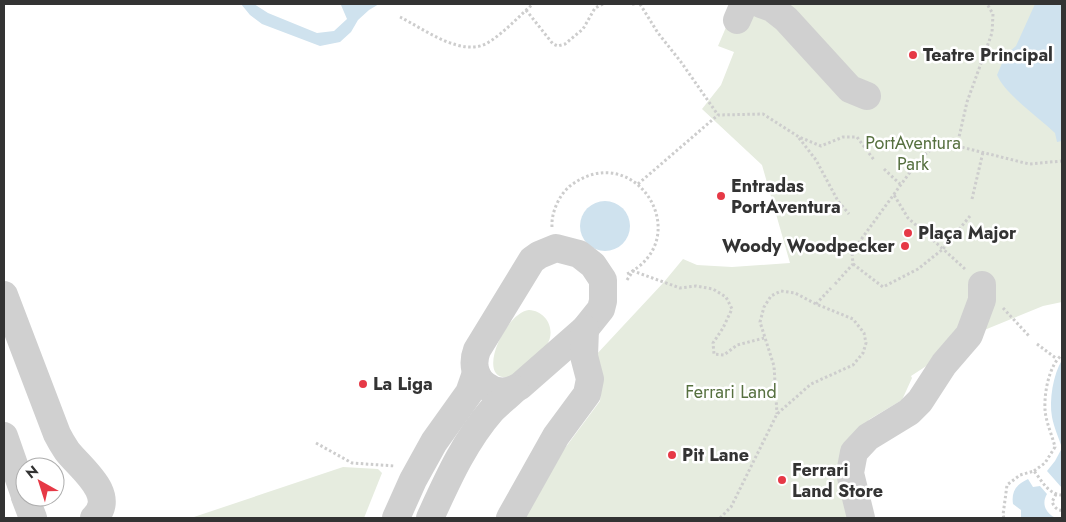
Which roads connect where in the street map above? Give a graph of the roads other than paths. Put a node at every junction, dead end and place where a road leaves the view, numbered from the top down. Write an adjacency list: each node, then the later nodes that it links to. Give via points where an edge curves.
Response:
1 (761, 4): 2 (lane, via 786,19 850,89)
2 (867, 96)
3 (982, 285): 14 (lane, via 982,300 969,335 944,364 920,401 909,412 868,437 854,452 850,473)
4 (4, 295): 10 (lane, via 56,434 100,492 101,507)
5 (585, 329): 6 (lane, via 601,309 604,295 603,280 593,264 572,251 556,248 538,255 477,350); 7 (lane); 13 (lane, via 584,356 590,378 587,394 556,436)
6 (476, 373): 7 (lane, via 492,390); 11 (lane, via 470,393 434,442)
7 (515, 389): 12 (lane, via 492,410 470,440 452,469)
8 (4, 436): 9 (lane)
9 (30, 509)
10 (94, 518)
11 (396, 518)
12 (430, 518)
13 (510, 518)
14 (860, 518)

